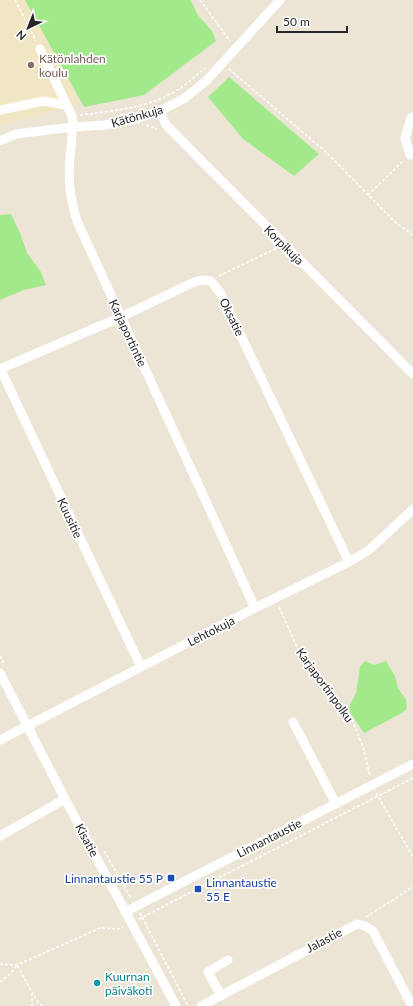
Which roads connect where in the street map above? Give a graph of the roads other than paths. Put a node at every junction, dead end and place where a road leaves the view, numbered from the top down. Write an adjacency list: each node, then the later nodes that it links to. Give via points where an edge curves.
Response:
1 (280, 0): 5 (street, Kätönkuja, via 207,80 185,98)
2 (40, 49): 3 (street, Karjaportintie)
3 (65, 105): 4 (street, via 44,101); 7 (street, Karjaportintie, via 72,116)
4 (0, 110)
5 (160, 111): 7 (street, Kätönkuja, via 105,125); 12 (street, Korpikuja, via 166,125)
6 (413, 117): 9 (street, via 405,138)
7 (74, 127): 8 (street, Kätönkuja, via 16,134); 10 (street, Karjaportintie, via 70,157 70,199 77,221)
8 (0, 141)
9 (411, 153)
10 (121, 317): 11 (street); 14 (street, Oksatie, via 192,283 201,280 211,281 221,294); 15 (street, Karjaportintie)
11 (0, 369): 16 (street, Kuusitie)
12 (413, 374)
13 (413, 509): 14 (street, Lehtokuja, via 369,550)
14 (349, 562): 15 (street, Lehtokuja)
15 (255, 608): 16 (street, Lehtokuja)
16 (141, 667): 19 (street, Lehtokuja)
17 (0, 673): 19 (street, Kisatie)
18 (293, 722): 23 (street)
19 (27, 726): 20 (street, Lehtokuja); 22 (street, Kisatie)
20 (0, 740)
21 (413, 764): 23 (street, Linnantaustie)
22 (65, 799): 24 (street); 25 (street, Kisatie)
23 (336, 804): 25 (street, Linnantaustie)
24 (0, 836)
25 (125, 912): 28 (street, Kisatie)
26 (228, 960): 27 (street, via 208,972)
27 (221, 996): 29 (street, Jalastie); 30 (street, Jalastie, via 357,924 373,931)
28 (176, 1006)
29 (201, 1006)
30 (412, 1006)

